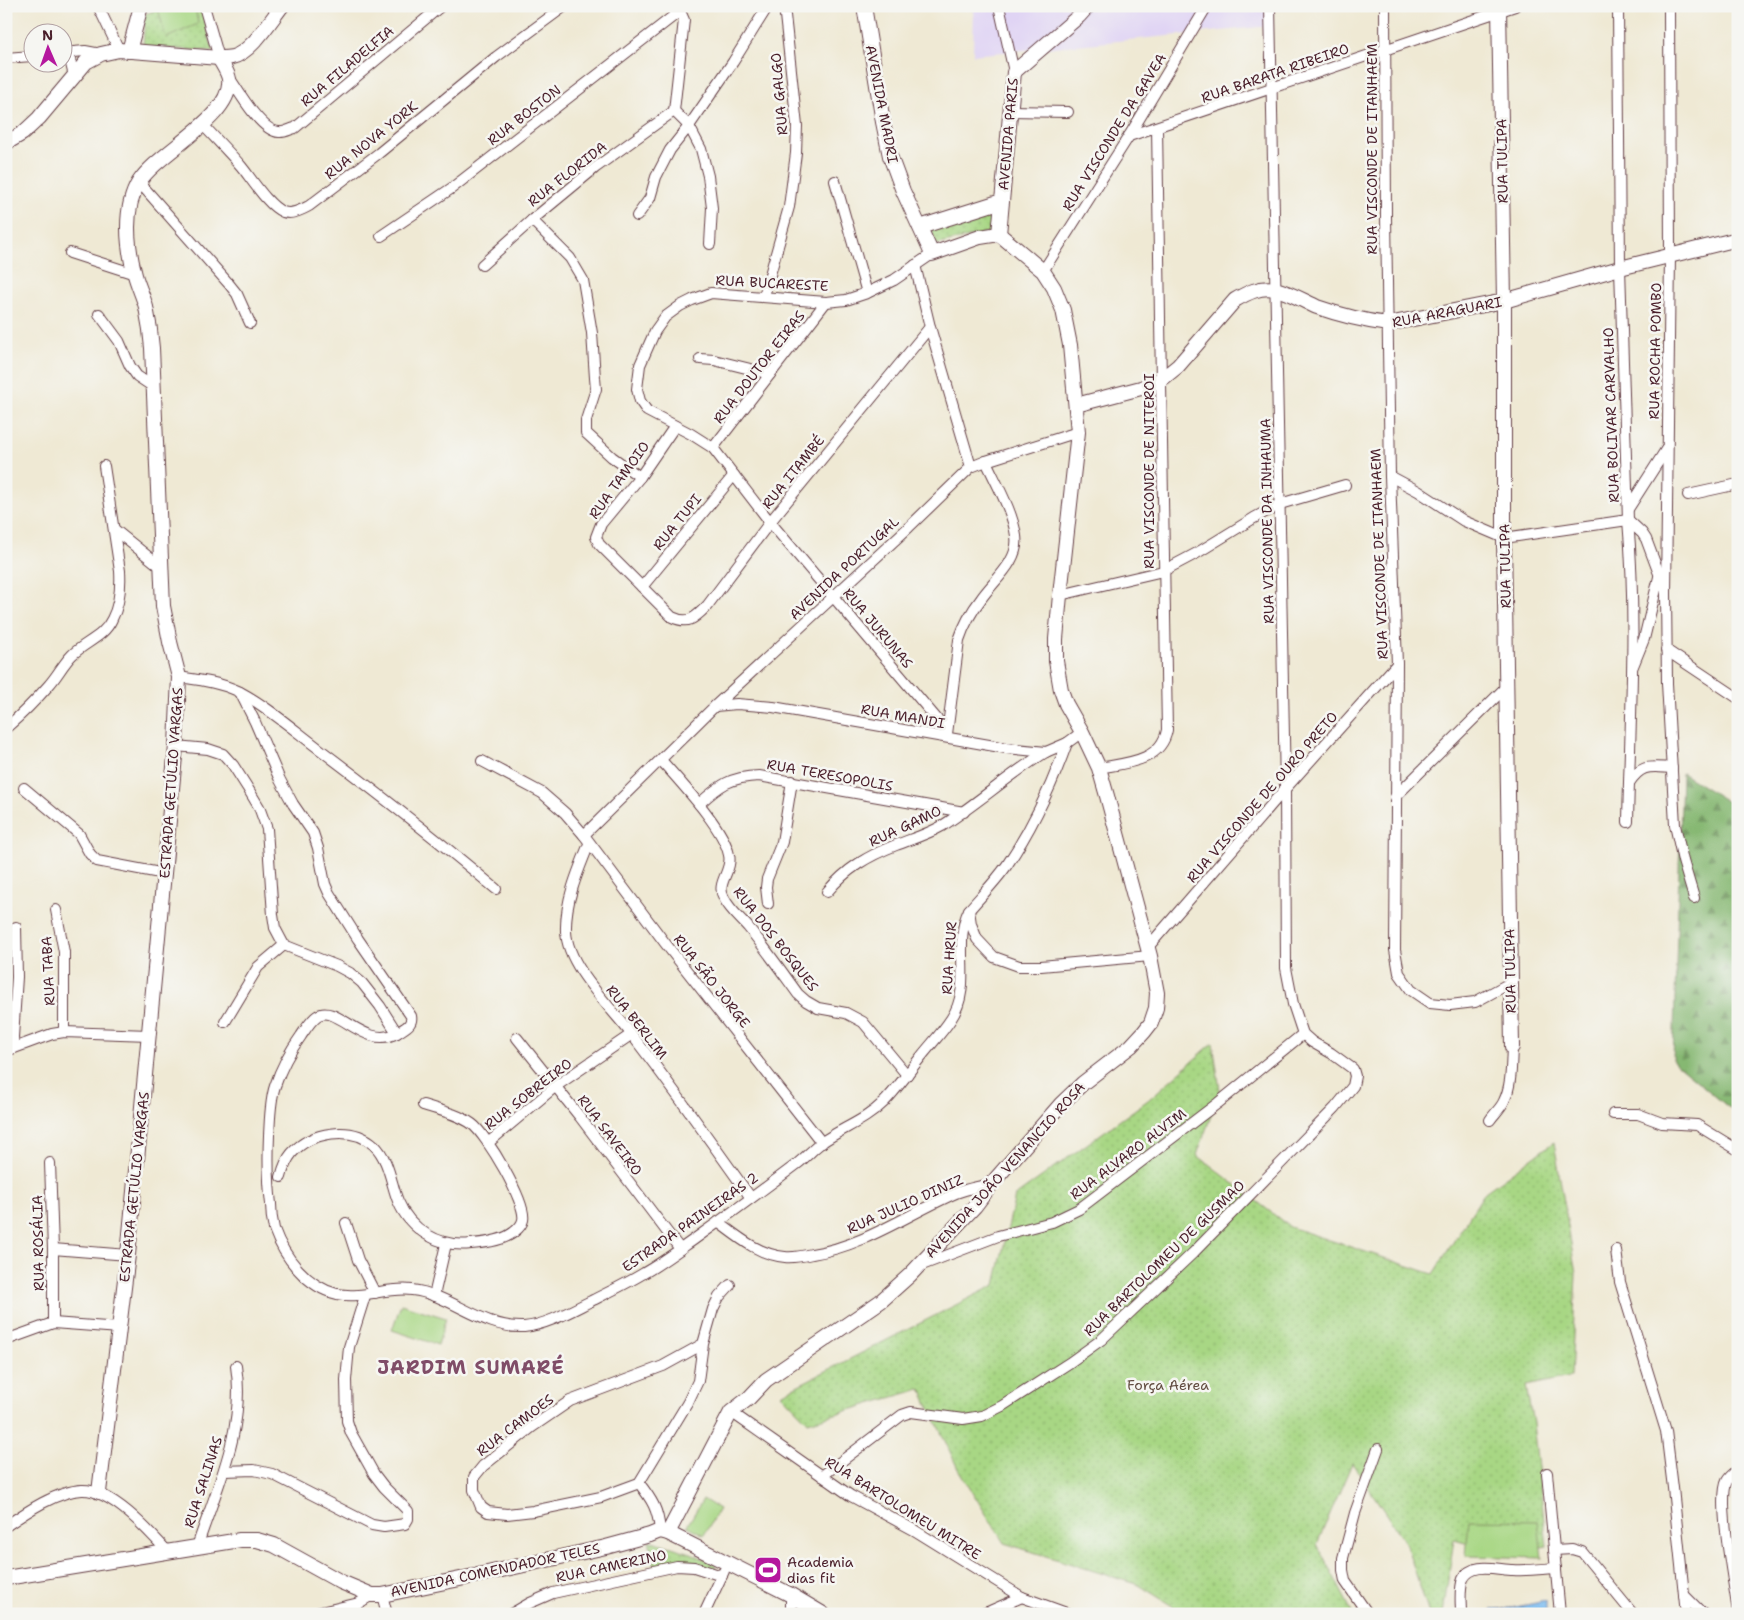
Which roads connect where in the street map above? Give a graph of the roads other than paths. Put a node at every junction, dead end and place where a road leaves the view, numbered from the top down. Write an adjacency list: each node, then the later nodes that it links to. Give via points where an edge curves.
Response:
1 (98, 6): 20 (street)
2 (141, 6): 20 (main road)
3 (204, 6): 26 (street)
4 (282, 6): 26 (main road, via 242,53)
5 (441, 6): 30 (street, RUA FILADELFIA, via 295,128 280,133 262,123)
6 (565, 6): 35 (street, RUA NOVA YORK, via 496,57 379,153 309,206 299,210 282,212 269,201)
7 (768, 6): 36 (street)
8 (784, 6): 60 (street, RUA GALGO, via 797,126 796,154 789,207)
9 (864, 6): 45 (main road, AVENIDA MADRI, via 890,156)
10 (999, 6): 28 (street, AVENIDA PARIS)
11 (1088, 6): 28 (main road)
12 (1207, 6): 38 (street, RUA VISCONDE DA GAVEA)
13 (1270, 6): 31 (street, RUA VISCONDE DA INHAUMA)
14 (1385, 6): 21 (street, RUA VISCONDE DE ITANHAEM)
15 (1515, 6): 19 (street, RUA BARATA RIBEIRO)
16 (1618, 6): 55 (street, RUA BOLIVAR CARVALHO)
17 (1669, 6): 52 (street, RUA ROCHA POMBO)
18 (676, 8): 32 (street, via 684,20 684,33); 47 (street, RUA BOSTON, via 452,188)
19 (1499, 9): 21 (street, RUA BARATA RIBEIRO); 62 (main road, RUA TULIPA)
20 (124, 50): 23 (main road); 26 (main road)
21 (1386, 50): 31 (street, RUA BARATA RIBEIRO); 65 (street, RUA VISCONDE DE ITANHAEM)
22 (72, 52): 23 (street)
23 (101, 54): 29 (main road, via 86,62)
24 (22, 57): 25 (street)
25 (6, 58)
26 (220, 58): 30 (main road)
27 (72, 68): 29 (street)
28 (1014, 72): 33 (main road, AVENIDA PARIS)
29 (74, 76): 39 (main road, via 39,118)
30 (229, 78): 35 (main road, ESTRADA GETÚLIO VARGAS, via 226,94)
31 (1272, 88): 37 (street, RUA BARATA RIBEIRO); 58 (street, RUA VISCONDE DA INHAUMA)
32 (674, 111): 36 (street); 44 (street, RUA FLORIDA, via 595,168)
33 (1010, 111): 34 (street); 42 (main road, AVENIDA PARIS)
34 (1068, 112)
35 (204, 126): 41 (main road, ESTRADA GETÚLIO VARGAS, via 152,166)
36 (689, 126): 43 (street, via 670,150 656,177 650,198); 49 (street, via 701,149 708,176 712,208)
37 (1157, 127): 38 (street, RUA BARATA RIBEIRO); 69 (street, RUA VISCONDE DE NITEROI)
38 (1129, 136): 56 (street, RUA VISCONDE DA GAVEA)
39 (6, 143)
40 (835, 181): 59 (street)
41 (140, 182): 57 (main road, ESTRADA GETÚLIO VARGAS, via 129,207 128,224); 64 (street, via 237,294)
42 (1002, 201): 45 (main road); 46 (main road, AVENIDA PARIS)
43 (637, 216)
44 (532, 220): 53 (street, RUA FLORIDA); 81 (street, via 570,258 583,280 592,333 596,389 586,420 586,433)
45 (920, 227): 51 (main road, AVENIDA MADRI)
46 (999, 234): 51 (main road, via 980,237); 56 (main road, AVENIDA JOÃO VENANCIO ROSA)
47 (381, 236)
48 (1738, 239): 52 (main road, RUA ARAGUARI)
49 (710, 244)
50 (70, 253): 57 (street)
51 (932, 254): 54 (street, RUA BUCARESTE)
52 (1670, 255): 55 (main road, RUA ARAGUARI); 74 (street, RUA ROCHA POMBO)
53 (482, 265)
54 (915, 265): 59 (street, RUA BUCARESTE); 66 (street)
55 (1620, 268): 62 (main road, RUA ARAGUARI); 86 (street, RUA BOLIVAR CARVALHO)
56 (1043, 270): 71 (main road, AVENIDA JOÃO VENANCIO ROSA, via 1063,310)
57 (135, 274): 70 (main road, ESTRADA GETÚLIO VARGAS, via 150,327)
58 (1275, 289): 65 (main road, RUA ARAGUARI, via 1347,316); 69 (main road, RUA ARAGUARI, via 1248,292 1236,300 1178,366); 85 (street, RUA VISCONDE DA INHAUMA)
59 (867, 294): 61 (street, RUA BUCARESTE)
60 (764, 296): 61 (street, RUA BUCARESTE); 72 (street, RUA BUCARESTE, via 710,292 665,316 640,365 637,389 647,410)
61 (826, 302): 68 (street, RUA DOUTOR EIRAS)
62 (1504, 302): 65 (main road, RUA ARAGUARI); 89 (main road, RUA TULIPA)
63 (99, 314): 70 (street, via 137,376)
64 (250, 323)
65 (1388, 324): 80 (street, RUA VISCONDE DE ITANHAEM)
66 (930, 327): 78 (street); 87 (street, RUA ITAMBÉ)
67 (700, 359): 68 (street)
68 (770, 374): 75 (street, RUA DOUTOR EIRAS)
69 (1162, 379): 71 (main road, RUA ARAGUARI, via 1141,388); 91 (street, RUA VISCONDE DE NITEROI)
70 (155, 388): 90 (main road, ESTRADA GETÚLIO VARGAS)
71 (1076, 405): 73 (main road, AVENIDA JOÃO VENANCIO ROSA)
72 (675, 426): 75 (street, RUA BUCARESTE); 81 (street, RUA TAMOIO)
73 (1078, 432): 76 (street); 95 (main road, AVENIDA JOÃO VENANCIO ROSA)
74 (1668, 447): 86 (street); 94 (street, RUA ROCHA POMBO)
75 (713, 448): 79 (street, RUA JURUNAS)
76 (986, 461): 78 (street); 107 (street, via 1013,524 1016,549 964,626 959,640)
77 (104, 466): 88 (street)
78 (971, 467): 96 (street, AVENIDA PORTUGAL)
79 (734, 475): 87 (street, RUA JURUNAS); 93 (street, RUA TUPI)
80 (1390, 476): 89 (street, via 1464,521); 98 (street, RUA VISCONDE DE ITANHAEM)
81 (640, 477): 93 (street, RUA TAMOIO, via 601,524 596,537 599,544)
82 (1738, 484): 84 (street)
83 (1345, 485): 85 (street)
84 (1688, 495)
85 (1280, 504): 91 (street); 118 (street, RUA VISCONDE DA INHAUMA)
86 (1628, 515): 89 (street); 92 (street, via 1646,539); 99 (street, RUA BOLIVAR CARVALHO, via 1632,561)
87 (770, 522): 93 (street, RUA ITAMBÉ, via 698,615 680,621); 96 (street, RUA JURUNAS)
88 (115, 530): 90 (street); 105 (street, via 120,588 112,620 97,637 74,652 50,684)
89 (1504, 538): 101 (main road, RUA TULIPA)
90 (161, 567): 100 (main road, ESTRADA GETÚLIO VARGAS, via 163,606)
91 (1163, 571): 95 (street); 113 (street, RUA VISCONDE DE NITEROI, via 1165,740 1148,756)
92 (1660, 576): 94 (street); 99 (street, via 1644,639)
93 (642, 587)
94 (1666, 594): 97 (street, RUA ROCHA POMBO)
95 (1060, 595): 106 (main road, AVENIDA JOÃO VENANCIO ROSA, via 1056,639 1059,680 1066,704)
96 (833, 596): 104 (street, AVENIDA PORTUGAL); 107 (street, RUA JURUNAS)
97 (1666, 650): 103 (street); 114 (street, RUA ROCHA POMBO)
98 (1396, 664): 118 (street, RUA VISCONDE DE OURO PRETO); 119 (street, RUA VISCONDE DE ITANHAEM)
99 (1631, 671): 116 (street, RUA BOLIVAR CARVALHO)
100 (179, 677): 102 (street, via 211,682); 109 (main road, ESTRADA GETÚLIO VARGAS)
101 (1506, 687): 119 (street); 134 (main road, RUA TULIPA)
102 (240, 692): 125 (street, via 385,799); 137 (street, via 280,780 313,833 329,893 410,1016 409,1025)
103 (1738, 698)
104 (715, 706): 107 (street, RUA MANDI, via 773,707); 111 (street, AVENIDA PORTUGAL)
105 (6, 728)
106 (1082, 732): 108 (street, RUA MANDI); 113 (main road, AVENIDA JOÃO VENANCIO ROSA)
107 (947, 734): 110 (street, RUA MANDI, via 1006,748)
108 (1067, 743): 110 (street, RUA MANDI); 130 (street, RUA HRUR, via 1024,838 1006,867)
109 (176, 746): 124 (main road, ESTRADA GETÚLIO VARGAS); 132 (street, via 223,754 258,807 267,829 273,915)
110 (1046, 752): 121 (street, RUA GAMO)
111 (661, 760): 120 (street, RUA DOS BOSQUES); 123 (street, AVENIDA PORTUGAL)
112 (482, 761): 123 (street, RUA SÃO JORGE, via 542,793 565,813)
113 (1098, 768): 133 (main road, AVENIDA JOÃO VENANCIO ROSA)
114 (1672, 768): 116 (street, via 1644,768 1636,772); 127 (street, RUA ROCHA POMBO, via 1675,825)
115 (792, 781): 120 (street, RUA TERESOPOLIS, via 759,776 732,779); 121 (street, RUA TERESOPOLIS); 128 (street, via 782,842 767,879)
116 (1629, 783): 122 (street, RUA BOLIVAR CARVALHO)
117 (24, 788): 124 (street, via 79,834 97,860)
118 (1285, 789): 133 (street, RUA VISCONDE DE OURO PRETO); 139 (street, RUA VISCONDE DA INHAUMA, via 1286,968)
119 (1395, 797): 134 (street, RUA VISCONDE DE ITANHAEM, via 1395,950 1399,973 1411,990 1430,1002 1450,1005 1475,1002)
120 (699, 804): 144 (street, RUA DOS BOSQUES, via 722,837 730,857 721,885 728,905 798,994 818,1008 846,1012 864,1022)
121 (964, 812): 126 (street, RUA GAMO, via 928,833 864,859 838,878)
122 (1628, 822)
123 (586, 839): 138 (street, RUA BERLIM, via 569,905 566,932 572,955 585,976); 150 (street, RUA SÃO JORGE)
124 (165, 874): 140 (main road, ESTRADA GETÚLIO VARGAS)
125 (496, 889)
126 (827, 892)
127 (1694, 898)
128 (768, 904)
129 (56, 910): 136 (street, RUA TABA, via 64,952)
130 (969, 910): 133 (street, via 976,939 994,957 1019,966); 144 (street, RUA HRUR, via 964,928 961,1001 952,1019)
131 (16, 927): 143 (street, via 17,977)
132 (284, 945): 135 (street, via 258,967); 137 (street, via 350,973 362,983)
133 (1149, 952): 154 (main road, AVENIDA JOÃO VENANCIO ROSA, via 1157,993 1151,1023 1131,1046 1083,1082 1061,1104)
134 (1510, 983): 142 (main road, RUA TULIPA)
135 (225, 1022)
136 (64, 1032): 140 (street); 143 (street)
137 (397, 1033): 165 (street, ESTRADA PAINEIRAS 2, via 389,1038 378,1038 329,1014 317,1015 288,1056 274,1088 272,1107 268,1181 273,1227 281,1244 305,1277 322,1289 339,1294)
138 (632, 1034): 145 (street, RUA SOBREIRO); 155 (street, RUA BERLIM)
139 (1302, 1034): 163 (street, RUA ALVARO ALVIM, via 1079,1209 1052,1222 998,1236); 177 (street, RUA BARTOLOMEU DE GUSMAO, via 1353,1069 1353,1086 1336,1108 1200,1246 1100,1340 1016,1398 982,1416 963,1418 911,1412 902,1415)
140 (149, 1036): 162 (main road, ESTRADA GETÚLIO VARGAS)
141 (517, 1038): 145 (street, RUA SAVEIRO)
142 (1512, 1047): 148 (street, RUA TULIPA, via 1507,1095)
143 (10, 1049)
144 (906, 1075): 150 (street, RUA HRUR, via 885,1101 864,1119)
145 (556, 1086): 149 (street, RUA SOBREIRO); 160 (street, RUA SAVEIRO)
146 (423, 1105): 149 (street, via 472,1124)
147 (1614, 1114): 151 (street, via 1638,1114 1662,1123 1697,1125)
148 (1490, 1120)
149 (488, 1143): 158 (street, RUA SOBREIRO, via 518,1194 523,1219 513,1233 489,1242)
150 (822, 1143): 155 (street, ESTRADA PAINEIRAS 2)
151 (1737, 1149)
152 (50, 1163): 159 (street, RUA ROSÁLIA)
153 (281, 1178): 158 (street, RUA SOBREIRO, via 291,1154 314,1137 327,1134 358,1136 375,1146 384,1159 398,1201 408,1218 428,1236)
154 (994, 1182): 156 (street, RUA JULIO DINIZ, via 956,1193 856,1242 796,1257 771,1254 746,1243); 163 (main road, AVENIDA JOÃO VENANCIO ROSA)
155 (751, 1198): 156 (street, ESTRADA PAINEIRAS 2)
156 (718, 1222): 160 (street, ESTRADA PAINEIRAS 2)
157 (346, 1223): 165 (street)
158 (446, 1244): 166 (street)
159 (53, 1249): 162 (street); 167 (street, RUA ROSÁLIA)
160 (680, 1249): 166 (street, ESTRADA PAINEIRAS 2, via 619,1287 538,1324 506,1325 474,1316)
161 (1616, 1250): 190 (street, via 1620,1282 1666,1431)
162 (128, 1255): 168 (main road, ESTRADA GETÚLIO VARGAS)
163 (919, 1266): 172 (main road, AVENIDA JOÃO VENANCIO ROSA, via 881,1301 785,1365)
164 (730, 1285): 170 (street, via 713,1309)
165 (370, 1294): 166 (street, ESTRADA PAINEIRAS 2, via 412,1290); 175 (street, via 349,1347 347,1421 374,1474 408,1511 406,1524 384,1528 372,1525 272,1474 254,1470)
166 (434, 1296)
167 (53, 1323): 168 (street); 169 (street)
168 (120, 1328): 179 (main road, ESTRADA GETÚLIO VARGAS)
169 (6, 1340)
170 (704, 1344): 178 (street, via 698,1381); 178 (street, RUA CAMOES, via 663,1366 570,1401 483,1466 474,1477 474,1490 481,1507 488,1512 507,1514 601,1497)
171 (236, 1366): 175 (street, RUA SALINAS, via 237,1409)
172 (731, 1412): 177 (street, RUA BARTOLOMEU MITRE); 181 (main road, AVENIDA JOÃO VENANCIO ROSA)
173 (1378, 1449): 201 (street, via 1343,1558 1345,1581)
174 (1738, 1470): 207 (street, via 1727,1480 1724,1492 1726,1536)
175 (224, 1471): 182 (street, RUA SALINAS)
176 (1546, 1473): 183 (street)
177 (822, 1476): 192 (street, RUA BARTOLOMEU MITRE)
178 (639, 1483): 181 (street, via 659,1515)
179 (99, 1492): 180 (street, via 69,1492); 184 (street, via 125,1510)
180 (6, 1526)
181 (664, 1532): 185 (main road); 189 (main road, AVENIDA COMENDADOR TELES, via 431,1586)
182 (197, 1547): 184 (main road, AVENIDA COMENDADOR TELES); 189 (main road, AVENIDA COMENDADOR TELES, via 257,1540 274,1545 341,1582)
183 (1554, 1550): 186 (street); 204 (street, via 1582,1552)
184 (167, 1551): 188 (main road, AVENIDA COMENDADOR TELES)
185 (728, 1563): 187 (street); 191 (main road)
186 (1556, 1568): 202 (street, via 1472,1570 1461,1586); 203 (street)
187 (722, 1576): 195 (street, RUA CAMERINO, via 694,1567 677,1566 553,1593); 196 (street)
188 (6, 1578)
189 (377, 1595): 193 (street, via 359,1603); 194 (street)
190 (1684, 1595): 205 (street); 206 (street)
191 (791, 1596): 197 (street); 198 (main road)
192 (1022, 1597): 199 (street); 200 (street, RUA BARTOLOMEU MITRE)
193 (312, 1614)
194 (387, 1614)
195 (511, 1614)
196 (704, 1614)
197 (791, 1614)
198 (823, 1614)
199 (983, 1614)
200 (1069, 1614)
201 (1368, 1614)
202 (1461, 1614)
203 (1560, 1614)
204 (1633, 1614)
205 (1686, 1614)
206 (1703, 1614)
207 (1738, 1614)

